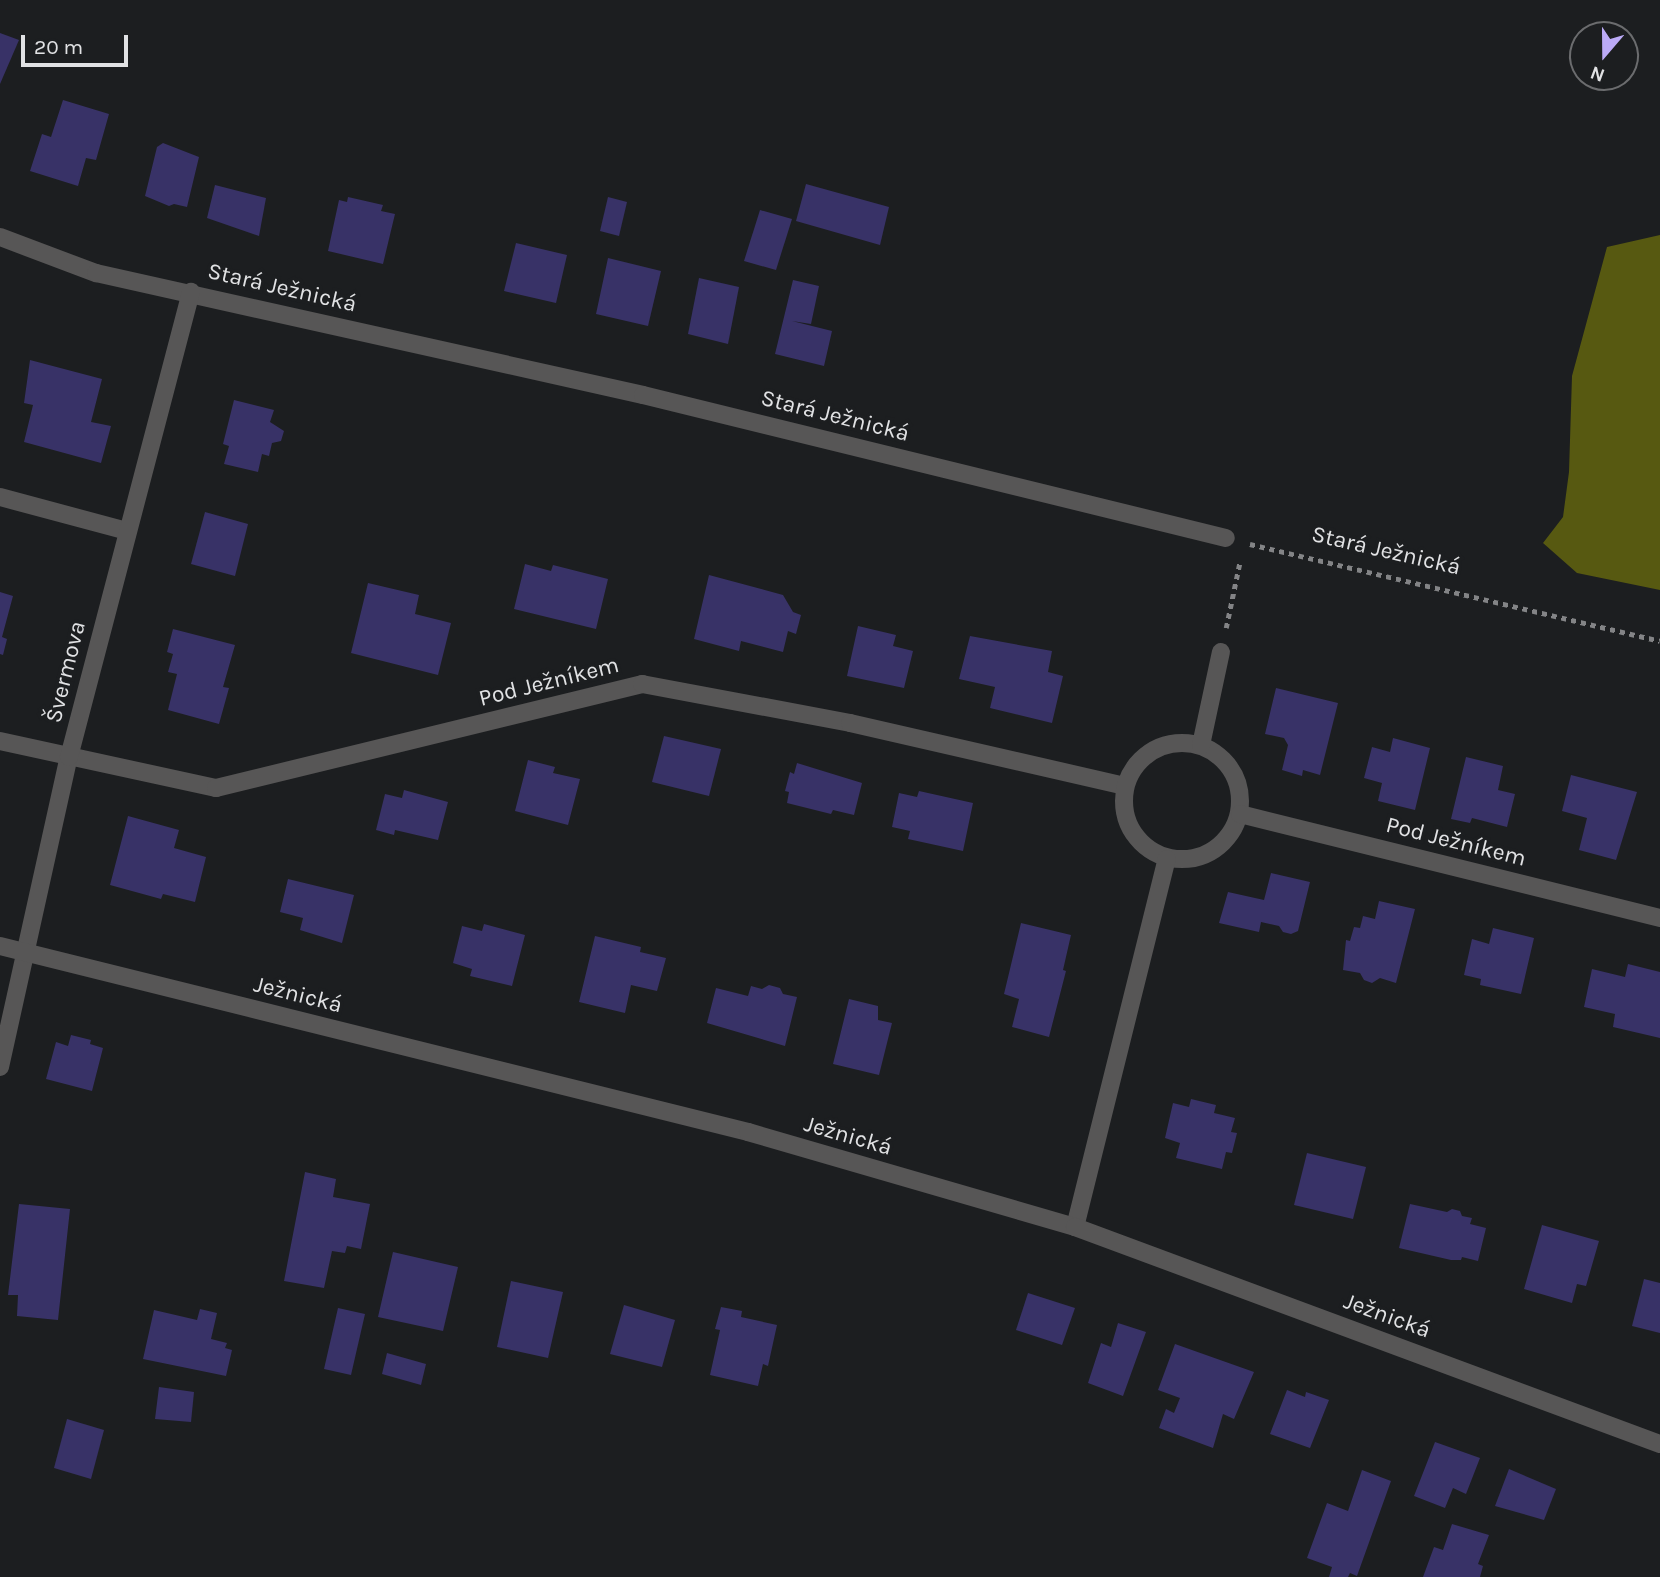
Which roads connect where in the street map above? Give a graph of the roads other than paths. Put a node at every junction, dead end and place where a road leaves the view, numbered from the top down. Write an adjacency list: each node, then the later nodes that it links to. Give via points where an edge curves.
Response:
1 (0, 237): 2 (street, Stará Ježnická, via 96,273)
2 (191, 292): 4 (street, Švermova); 5 (street, Stará Ježnická, via 643,395)
3 (0, 498): 4 (street)
4 (127, 531): 9 (street, Švermova)
5 (1226, 538)
6 (1221, 652): 8 (street)
7 (0, 741): 9 (street, Pod Ježníkem)
8 (1201, 745): 10 (street, via 1169,744 1141,758); 11 (street, via 1225,761 1239,785)
9 (69, 757): 10 (street, Pod Ježníkem, via 216,788 642,684 850,723); 15 (street, Švermova)
10 (1125, 786): 12 (street, via 1125,817 1140,843)
11 (1240, 814): 12 (street, via 1226,841 1199,858); 13 (street, Pod Ježníkem)
12 (1167, 859): 17 (street)
13 (1660, 918)
14 (0, 946): 15 (street, Ježnická)
15 (26, 953): 16 (street, Švermova); 17 (street, Ježnická, via 748,1132)
16 (0, 1067)
17 (1075, 1227): 18 (street, Ježnická)
18 (1660, 1444)

